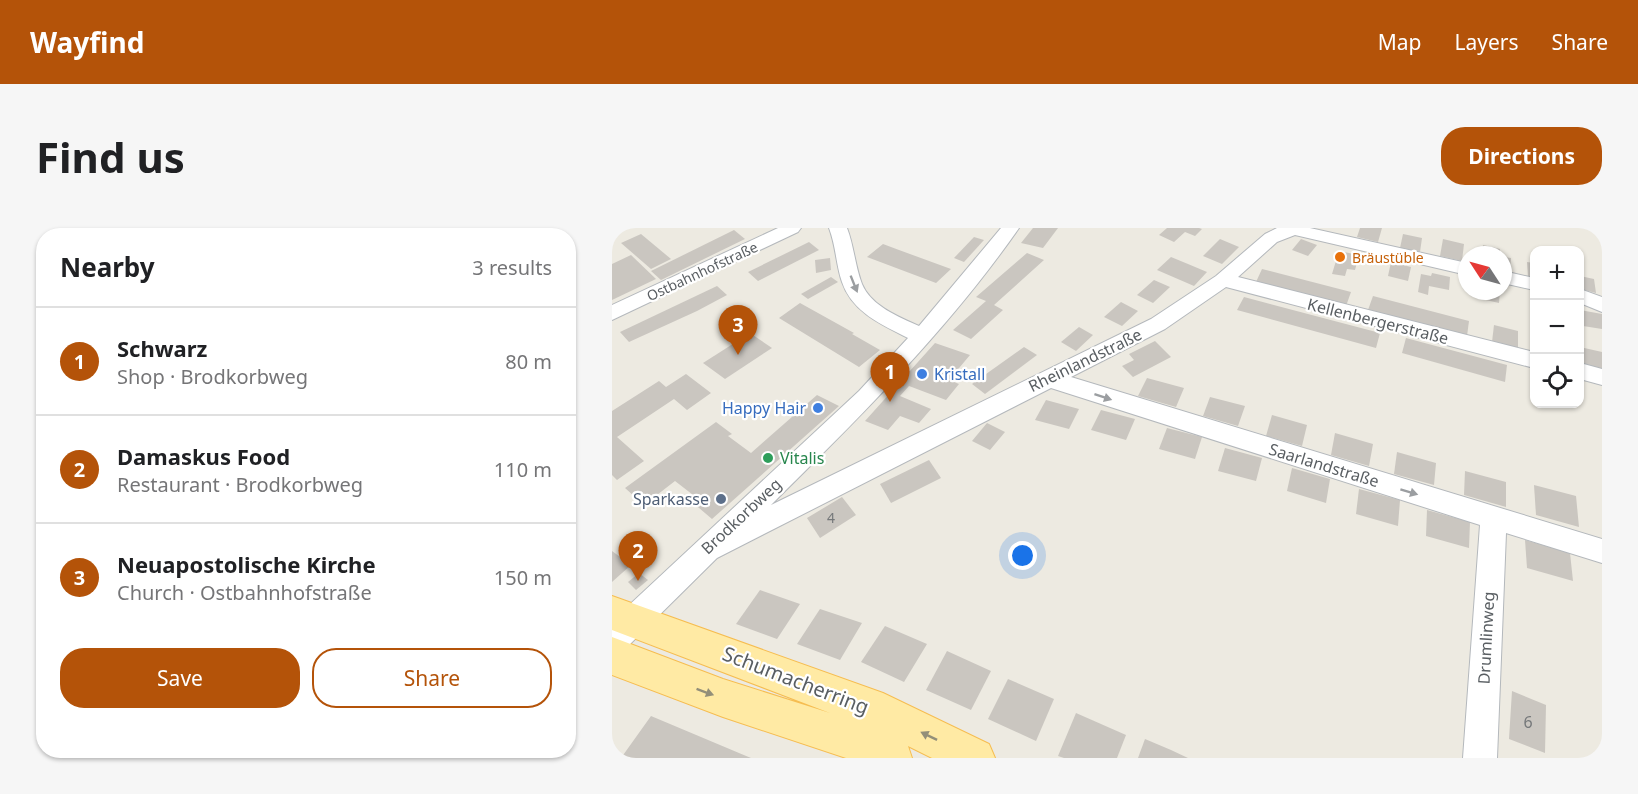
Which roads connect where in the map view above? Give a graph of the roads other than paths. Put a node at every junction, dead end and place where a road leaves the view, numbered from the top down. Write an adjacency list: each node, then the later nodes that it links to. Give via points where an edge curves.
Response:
1 (792, 228): 10 (street, Ostbahnhofstraße)
2 (838, 228): 11 (street, one-way to 11, via 853,285 863,301 877,313)
3 (1010, 228): 11 (street, Brodkorbweg)
4 (1458, 267): 6 (street, Rheinlandstraße, via 1295,230 1271,238)
5 (1512, 279): 7 (street)
6 (1223, 280): 12 (street, Kellenbergerstraße); 15 (street, Rheinlandstraße, via 1158,324)
7 (1530, 283)
8 (1584, 298): 9 (street)
9 (1602, 305)
10 (612, 313)
11 (922, 336): 18 (street, Brodkorbweg, via 867,397)
12 (1530, 359)
13 (1584, 372): 14 (street)
14 (1602, 377)
15 (1047, 378): 16 (street, Saarlandstraße, one-way to 16); 18 (street, Rheinlandstraße)
16 (1494, 518): 17 (street, Saarlandstraße); 23 (street, Drumlinweg)
17 (1602, 551)
18 (704, 552): 19 (street, Brodkorbweg)
19 (619, 625): 22 (main road, Schumacherring, one-way to 19, via 883,713)
20 (612, 657): 21 (main road, Schumacherring, one-way to 21, via 865,744)
21 (892, 758)
22 (975, 758)
23 (1480, 758)

